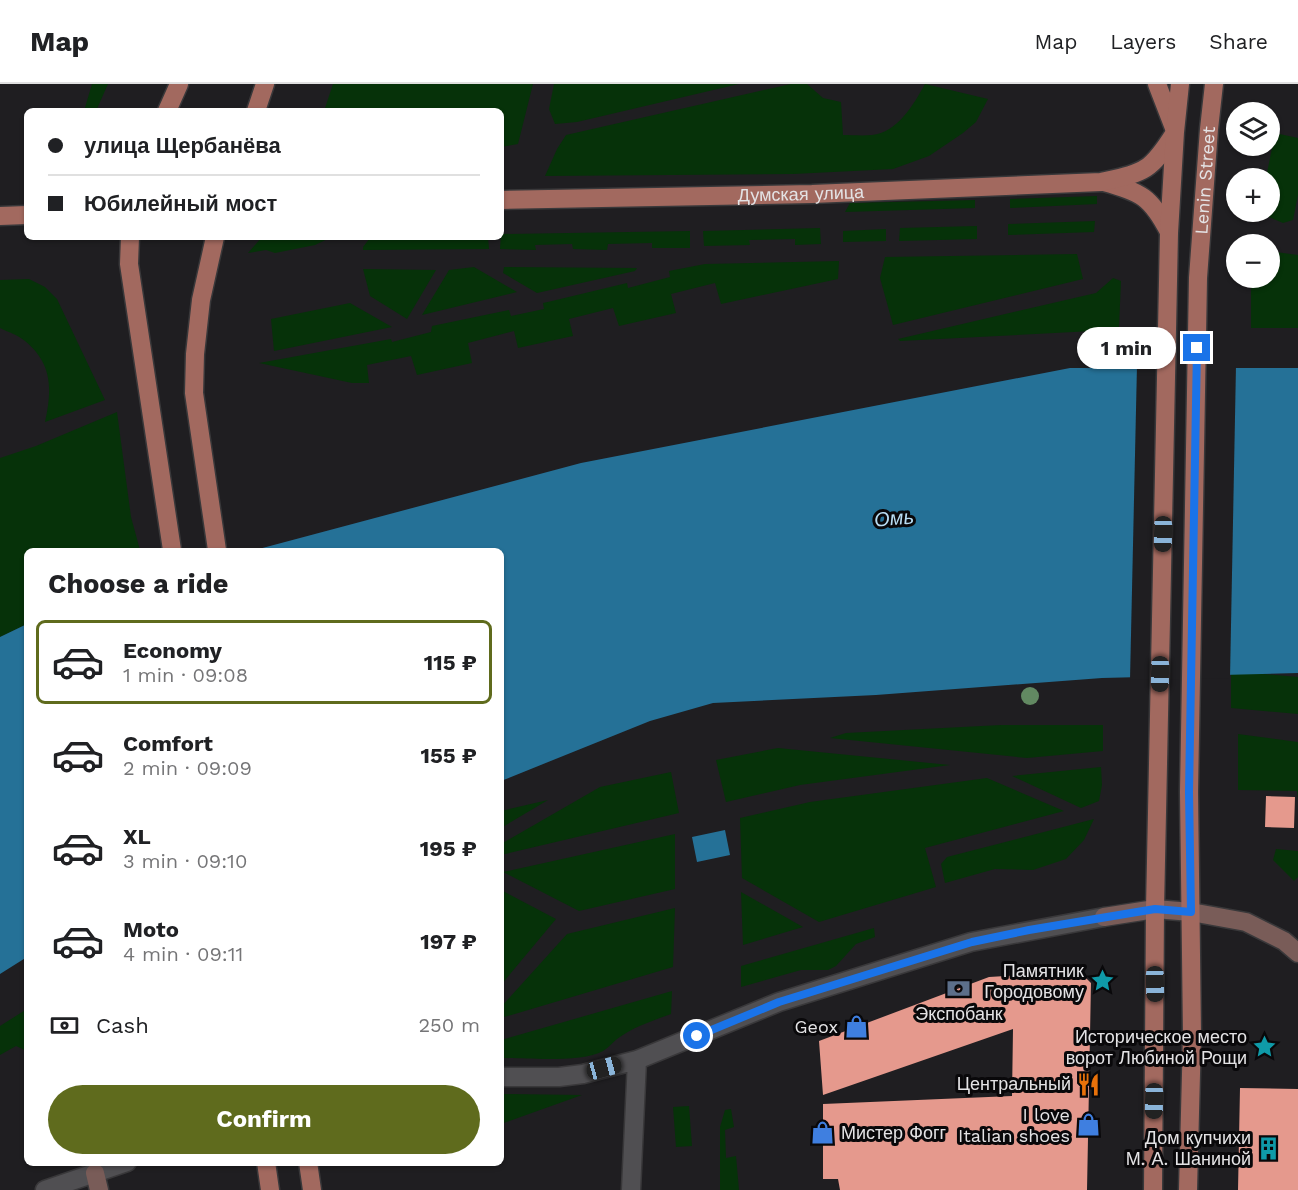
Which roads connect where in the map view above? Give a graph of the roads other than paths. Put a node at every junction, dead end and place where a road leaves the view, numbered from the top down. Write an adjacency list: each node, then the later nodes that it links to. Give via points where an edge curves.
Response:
1 (179, 84): 6 (main road)
2 (265, 84): 7 (main road)
3 (1157, 84): 8 (main road)
4 (1180, 84): 8 (main road, Lenin Street)
5 (1214, 84): 19 (main road, Lenin Street, via 1198,278 1189,792)
6 (168, 108)
7 (257, 108)
8 (1175, 132): 9 (main road, via 1152,165); 13 (main road, Lenin Street)
9 (1101, 182): 10 (main road, Думская улица, via 812,194); 13 (main road, via 1125,188 1147,200)
10 (504, 200)
11 (24, 215): 12 (main road)
12 (0, 216)
13 (1169, 233): 18 (main road, Lenin Street)
14 (130, 240): 16 (main road, via 129,264)
15 (214, 240): 17 (main road, via 201,300 194,393)
16 (172, 548)
17 (217, 548)
18 (1155, 909): 19 (street); 21 (street, via 972,942 779,1002); 31 (main road)
19 (1191, 912): 20 (street, via 1246,922 1284,941); 32 (main road)
20 (1298, 953)
21 (637, 1060): 22 (street, via 583,1074); 30 (street)
22 (504, 1077)
23 (121, 1166): 26 (street)
24 (267, 1166): 28 (main road)
25 (309, 1166): 29 (main road)
26 (97, 1181): 27 (street)
27 (45, 1190)
28 (270, 1190)
29 (312, 1190)
30 (631, 1190)
31 (1153, 1190)
32 (1188, 1190)

